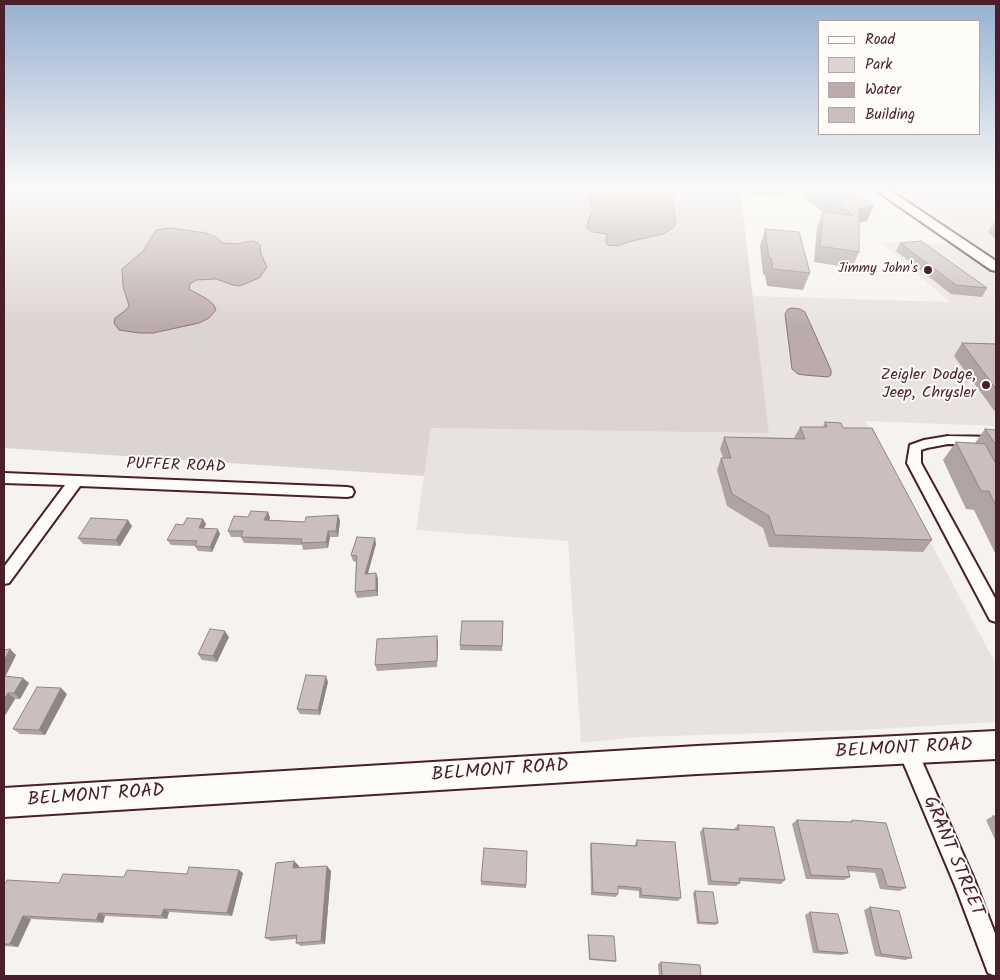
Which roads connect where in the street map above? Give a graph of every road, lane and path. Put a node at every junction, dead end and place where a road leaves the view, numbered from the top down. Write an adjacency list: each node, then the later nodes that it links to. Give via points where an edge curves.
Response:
1 (947, 235): 2 (main road)
2 (996, 268)
3 (996, 441): 8 (street, via 948,440 924,444 915,448 914,463)
4 (4, 478): 5 (street, PUFFER ROAD)
5 (76, 481): 6 (street, PUFFER ROAD); 7 (street)
6 (347, 492)
7 (4, 578)
8 (996, 615)
9 (996, 745): 10 (main road, BELMONT ROAD)
10 (907, 750): 11 (main road, BELMONT ROAD); 12 (street, GRANT STREET)
11 (4, 803)
12 (996, 965)

